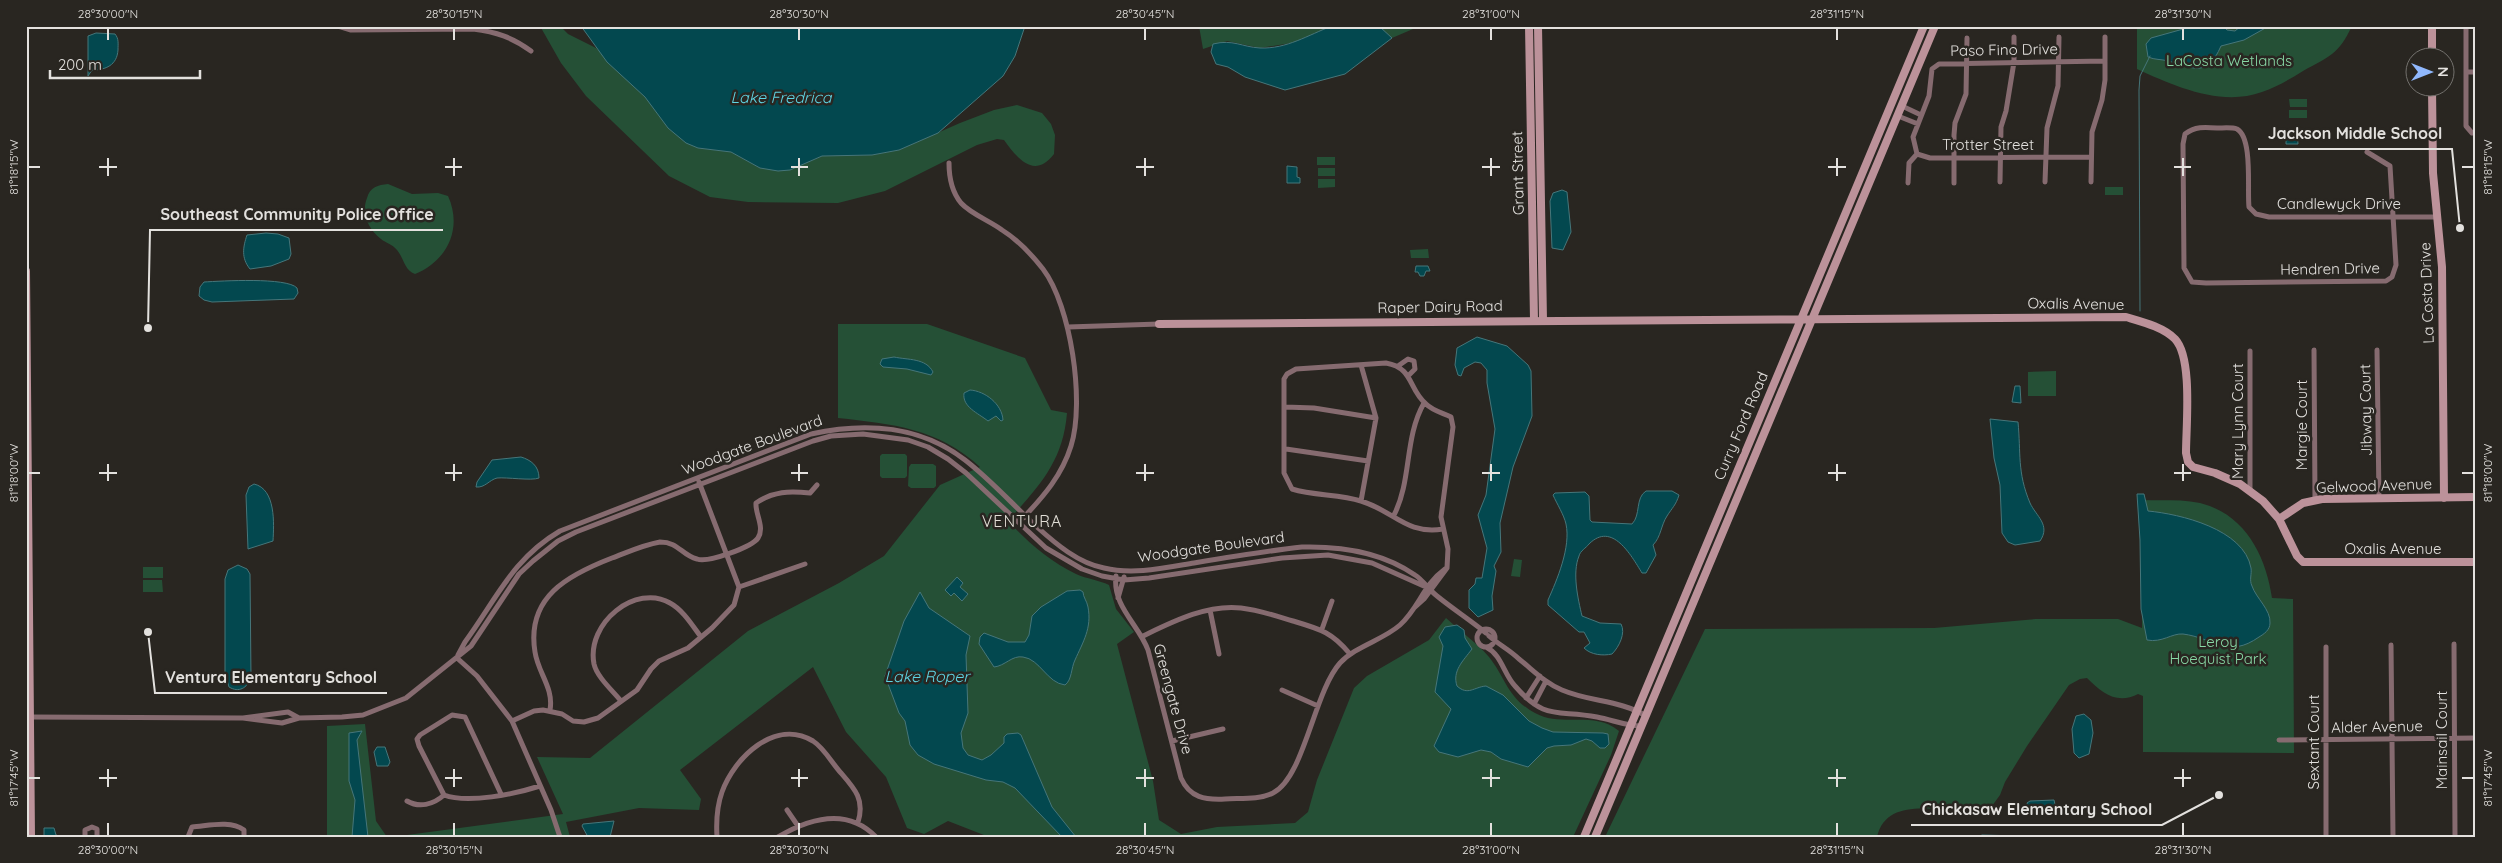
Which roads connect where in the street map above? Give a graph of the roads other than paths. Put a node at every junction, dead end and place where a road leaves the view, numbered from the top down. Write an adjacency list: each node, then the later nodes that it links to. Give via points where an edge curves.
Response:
1 (338, 26): 13 (street, via 351,30 472,29 492,32)
2 (1530, 26): 21 (street, Grant Street)
3 (1538, 26): 22 (street, Grant Street)
4 (1924, 26): 14 (street, Curry Ford Road)
5 (1935, 26): 24 (street, Curry Ford Road)
6 (2432, 26): 12 (street)
7 (2466, 26): 19 (street)
8 (2014, 37): 17 (street)
9 (2059, 37): 18 (street)
10 (2105, 37): 15 (street)
11 (1967, 38): 16 (street)
12 (2432, 48)
13 (531, 51)
14 (1911, 59): 25 (street, Curry Ford Road); 27 (street, via 1897,102)
15 (2105, 61): 18 (street, Paso Fino Drive); 33 (street, via 2104,93 2092,132)
16 (1967, 62): 17 (street, Paso Fino Drive); 26 (street, Paso Fino Drive, via 1944,62 1932,69 1929,96); 34 (street, via 1966,94 1955,123)
17 (2014, 62): 18 (street, Paso Fino Drive); 35 (street, via 2001,126)
18 (2059, 62): 32 (street, via 2058,86 2047,128)
19 (2466, 72): 20 (street); 29 (street, via 2466,126)
20 (2476, 72)
21 (1530, 78): 22 (street); 51 (street, Grant Street)
22 (1539, 78): 52 (street, Grant Street)
23 (2432, 98): 46 (street, La Costa Drive, via 2432,173)
24 (1902, 106): 26 (street); 27 (street, Curry Ford Road)
25 (1887, 114): 37 (street, Curry Ford Road); 43 (street, via 1890,125)
26 (1921, 115): 28 (street, Paso Fino Drive)
27 (1898, 116): 28 (street); 43 (street, Curry Ford Road)
28 (1918, 124): 31 (street, via 1913,137)
29 (2476, 133)
30 (2367, 152): 45 (street, via 2390,166)
31 (1917, 154): 34 (street, Trotter Street, via 1930,158); 41 (street, via 1909,163)
32 (2045, 157): 33 (street, Trotter Street); 35 (street, Trotter Street); 39 (street)
33 (2090, 157): 40 (street)
34 (1954, 158): 35 (street, Trotter Street); 42 (street)
35 (1999, 158): 38 (street)
36 (949, 163): 54 (street, via 950,178 961,203 1015,239 1039,264 1049,278)
37 (1865, 169): 44 (street, via 1853,208); 50 (street, Curry Ford Road)
38 (2000, 182)
39 (2045, 182)
40 (2091, 182)
41 (1908, 183)
42 (1954, 183)
43 (1868, 187): 44 (street, Curry Ford Road)
44 (1857, 213): 49 (street, Curry Ford Road)
45 (2395, 216): 46 (street, Candlewyck Drive); 48 (street, Hendren Drive, via 2396,265 2392,277 2386,281); 48 (street, Candlewyck Drive, via 2269,217 2256,214 2249,207 2246,140 2236,128 2192,129 2185,134 2183,152 2184,268 2192,282)
46 (2437, 217): 82 (street, La Costa Drive, via 2442,267)
47 (26, 272): 134 (street)
48 (2206, 283)
49 (1813, 318): 50 (street, Raper Dairy Road); 65 (street, Curry Ford Road); 80 (street, Oxalis Avenue, via 2120,316 2148,324 2170,335 2184,354 2188,462 2193,467 2223,476)
50 (1801, 319): 52 (street, Raper Dairy Road); 58 (street, Curry Ford Road)
51 (1534, 320): 52 (street, Raper Dairy Road); 53 (street, Raper Dairy Road)
52 (1543, 320)
53 (1158, 324): 54 (street, Raper Dairy Road)
54 (1068, 327): 87 (street, via 1077,405 1072,445 1053,485)
55 (2314, 350): 84 (street, Margie Court)
56 (2377, 350): 83 (street, Jibway Court)
57 (2250, 351): 80 (street, Mary Lynn Court)
58 (1784, 359): 65 (street, via 1766,415); 66 (street, Curry Ford Road)
59 (1361, 365): 60 (street, via 1386,362); 63 (street, via 1296,369 1284,379); 64 (street)
60 (1398, 366): 61 (street); 61 (street, via 1408,360 1414,361 1415,369)
61 (1408, 376): 62 (street)
62 (1424, 403): 86 (street, via 1414,422 1401,498); 90 (street, via 1452,417 1453,421 1441,505)
63 (1285, 407): 64 (street); 70 (street)
64 (1376, 418): 71 (street)
65 (1769, 424): 79 (street, Curry Ford Road)
66 (1753, 433): 79 (street, via 1757,442 1742,475); 95 (street, Curry Ford Road)
67 (811, 434): 68 (street, Woodgate Boulevard); 69 (street); 87 (street, Woodgate Boulevard, via 849,427 886,427 928,438 966,461)
68 (804, 436): 69 (street); 72 (street, Woodgate Boulevard)
69 (810, 442): 74 (street, Woodgate Boulevard); 89 (street, Woodgate Boulevard, via 831,436 863,434 891,436 928,447 966,473)
70 (1286, 449): 71 (street); 85 (street, via 1284,473 1292,489)
71 (1368, 461): 85 (street)
72 (729, 466): 73 (street, Woodgate Boulevard); 74 (street)
73 (722, 468): 75 (street); 76 (street, Woodgate Boulevard)
74 (731, 472): 75 (street, Woodgate Boulevard)
75 (725, 475): 77 (street, Woodgate Boulevard)
76 (697, 478): 77 (street); 91 (street, Woodgate Boulevard)
77 (700, 484): 93 (street, Woodgate Boulevard); 94 (street)
78 (817, 485): 94 (street, via 810,493 776,493 756,503 760,523 758,537)
79 (1742, 488): 99 (street, Curry Ford Road)
80 (2250, 492): 88 (street, Oxalis Avenue)
81 (2476, 497): 82 (street, Gelwood Avenue)
82 (2444, 498): 83 (street, Gelwood Avenue)
83 (2379, 499): 84 (street, Gelwood Avenue)
84 (2315, 500): 88 (street, Gelwood Avenue, via 2303,503)
85 (1361, 501): 86 (street)
86 (1394, 515): 90 (street, via 1415,529 1427,532)
87 (1024, 516): 89 (street); 100 (street, Woodgate Boulevard, via 1066,552 1088,563)
88 (2279, 520): 96 (street, Oxalis Avenue, via 2297,556 2307,563)
89 (1018, 522): 103 (street, Woodgate Boulevard, via 1062,558 1082,569)
90 (1443, 529): 106 (street, via 1448,549 1447,568)
91 (560, 531): 92 (street, Woodgate Boulevard); 93 (street)
92 (554, 534): 93 (street); 110 (street, Woodgate Boulevard, via 514,568)
93 (560, 539): 111 (street, Woodgate Boulevard, via 519,574)
94 (726, 554): 105 (street); 131 (street, via 705,561 679,546 660,542 587,568 555,588 538,613 533,635 538,665 550,691)
95 (1700, 561): 99 (street); 132 (street, Curry Ford Road)
96 (2476, 562)
97 (1194, 563): 101 (street, Woodgate Boulevard, via 1156,570); 102 (street); 106 (street, Woodgate Boulevard, via 1288,548 1324,546 1373,554 1416,575)
98 (804, 564): 105 (street)
99 (1710, 565): 133 (street, Curry Ford Road)
100 (1117, 570): 101 (street, Woodgate Boulevard); 103 (street, Greengate Drive)
101 (1125, 571): 104 (street)
102 (1195, 571): 104 (street, Woodgate Boulevard); 106 (street, Woodgate Boulevard, via 1282,558 1328,555 1372,562)
103 (1115, 579): 104 (street, Woodgate Boulevard); 107 (street, Greengate Drive)
104 (1124, 580): 107 (street)
105 (739, 587): 115 (street, via 734,605)
106 (1428, 589): 113 (street, Woodgate Boulevard); 122 (street, via 1398,627)
107 (1118, 598): 114 (street, Greengate Drive)
108 (1332, 601): 112 (street)
109 (1210, 610): 112 (street, via 1239,607); 114 (street, via 1189,615); 121 (street)
110 (484, 612): 111 (street); 123 (street, Woodgate Boulevard)
111 (492, 616): 123 (street, Woodgate Boulevard, via 471,646)
112 (1322, 629): 122 (street, via 1334,636)
113 (1483, 633): 116 (street, Woodgate Boulevard); 116 (street, via 1492,630); 119 (street, via 1478,643)
114 (1143, 636): 145 (street, Greengate Drive)
115 (701, 637): 128 (street, via 688,648 659,661 637,690); 128 (street, via 678,608 662,598 650,598 615,610 600,626 594,664)
116 (1495, 641): 119 (street); 124 (street, Woodgate Boulevard)
117 (2454, 644): 141 (street, Mainsail Court)
118 (2391, 645): 143 (street)
119 (1486, 647): 127 (street, via 1496,654 1513,684)
120 (2326, 647): 146 (street, Sextant Court)
121 (1219, 654)
122 (1350, 654): 130 (street, via 1331,675)
123 (457, 658): 136 (street, Woodgate Boulevard, via 406,698 387,707 342,717); 137 (street, via 478,676)
124 (1540, 676): 125 (street, Woodgate Boulevard); 127 (street)
125 (1546, 681): 129 (street); 132 (street, Woodgate Boulevard, via 1577,695)
126 (1282, 690): 130 (street)
127 (1526, 698): 129 (street)
128 (621, 701): 131 (street, via 598,718 584,722)
129 (1534, 704): 138 (street, via 1559,715 1598,717)
130 (1318, 706): 145 (street, Greengate Drive, via 1291,773 1279,789 1261,797 1200,798 1185,786)
131 (550, 710): 137 (street, via 534,711)
132 (1637, 710): 133 (street, Woodgate Boulevard); 138 (street, Curry Ford Road)
133 (1646, 716): 139 (street, Curry Ford Road)
134 (28, 717): 135 (street, Woodgate Boulevard); 154 (street)
135 (243, 718): 136 (street, Woodgate Boulevard, via 282,723); 136 (street, Woodgate Boulevard, via 288,712)
136 (299, 718)
137 (512, 720): 147 (street)
138 (1630, 726): 139 (street); 163 (street, Curry Ford Road)
139 (1642, 726): 164 (street, Curry Ford Road)
140 (1223, 729): 145 (street)
141 (2455, 738): 142 (street, Alder Avenue); 143 (street, Alder Avenue); 167 (street, Mainsail Court)
142 (2476, 738)
143 (2392, 739): 146 (street, Alder Avenue); 166 (street)
144 (2278, 740): 146 (street, Alder Avenue)
145 (1172, 741)
146 (2327, 741): 165 (street, Sextant Court)
147 (540, 786): 148 (street); 159 (street)
148 (501, 794): 149 (street, via 460,800); 149 (street, via 465,717 452,716 417,739)
149 (444, 795): 150 (street, via 438,800 415,806)
150 (407, 801)
151 (787, 810): 153 (street)
152 (858, 822): 153 (street, via 841,818 822,819); 160 (street, via 861,805 856,791 813,742 784,734 760,744 738,763 730,775 718,808); 162 (street)
153 (798, 826): 161 (street)
154 (31, 837)
155 (85, 837): 156 (street, via 85,830 92,827 97,829)
156 (97, 837)
157 (188, 837): 158 (street, via 192,827 226,825 244,830)
158 (244, 837)
159 (560, 837)
160 (717, 837)
161 (778, 837)
162 (876, 837)
163 (1584, 837)
164 (1595, 837)
165 (2326, 837)
166 (2393, 837)
167 (2455, 837)

